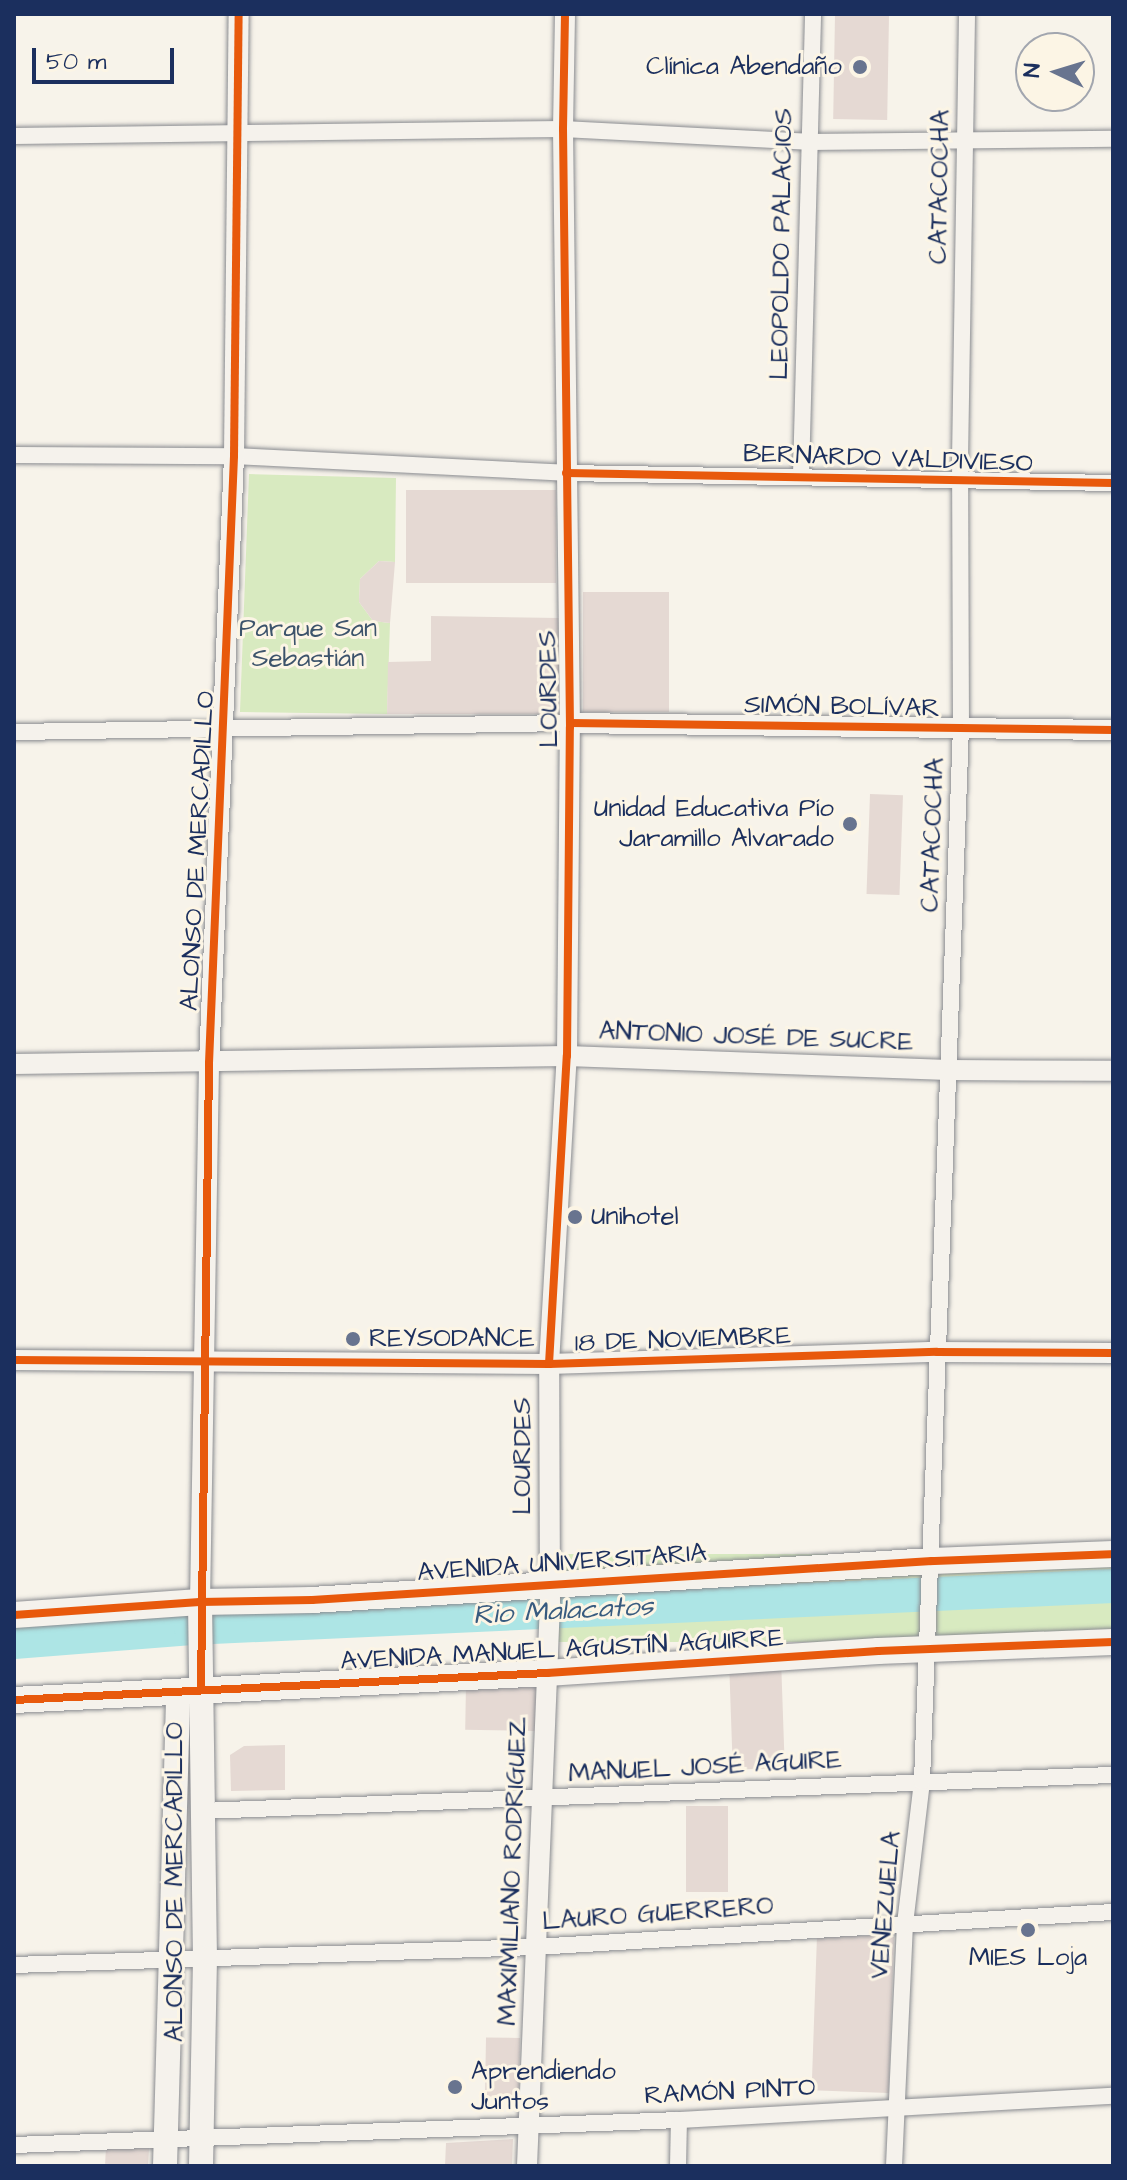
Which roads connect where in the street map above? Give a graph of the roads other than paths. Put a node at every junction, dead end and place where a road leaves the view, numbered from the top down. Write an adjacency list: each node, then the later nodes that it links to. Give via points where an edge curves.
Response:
1 (239, 14): 6 (street, ALONSO DE MERCADILLO)
2 (565, 14): 5 (street, LOURDES)
3 (813, 14): 10 (street, LEOPOLDO PALACIOS)
4 (967, 14): 9 (street, CATACOCHA)
5 (563, 129): 6 (street); 10 (street); 13 (street, LOURDES)
6 (237, 131): 7 (street); 12 (street, ALONSO DE MERCADILLO)
7 (14, 136)
8 (1113, 139): 9 (street)
9 (965, 140): 10 (street); 15 (street, CATACOCHA)
10 (808, 142): 14 (street, LEOPOLDO PALACIOS)
11 (14, 455): 12 (street, BERNARDO VALDIVIESO)
12 (234, 456): 13 (street, BERNARDO VALDIVIESO); 18 (street, ALONSO DE MERCADILLO)
13 (566, 473): 14 (street, BERNARDO VALDIVIESO); 17 (street, LOURDES)
14 (801, 475): 15 (street, BERNARDO VALDIVIESO)
15 (962, 483): 16 (street, BERNARDO VALDIVIESO); 19 (street, CATACOCHA)
16 (1113, 483)
17 (570, 723): 18 (street, SIMÓN BOLÍVAR); 19 (street, SIMÓN BOLÍVAR); 22 (street, LOURDES)
18 (225, 726): 21 (street, SIMÓN BOLÍVAR); 23 (street, ALONSO DE MERCADILLO)
19 (961, 729): 20 (street, SIMÓN BOLÍVAR); 25 (street, CATACOCHA)
20 (1113, 730)
21 (14, 732)
22 (567, 1056): 23 (street, ANTONIO JOSÉ DE SUCRE); 25 (street, ANTONIO JOSÉ DE SUCRE); 31 (street, LOURDES)
23 (209, 1063): 24 (street, ANTONIO JOSÉ DE SUCRE); 29 (street, ALONSO DE MERCADILLO)
24 (14, 1064)
25 (948, 1070): 26 (street, ANTONIO JOSÉ DE SUCRE); 27 (street, CATACOCHA)
26 (1113, 1071)
27 (937, 1352): 28 (street, 18 DE NOVIEMBRE); 31 (street, 18 DE NOVIEMBRE); 33 (street, CATACOCHA)
28 (1113, 1353)
29 (204, 1359): 30 (street, 18 DE NOVIEMBRE); 31 (street, 18 DE NOVIEMBRE); 35 (street, ALONSO DE MERCADILLO)
30 (14, 1360)
31 (549, 1364): 34 (street, LOURDES)
32 (1113, 1554): 33 (main road, AVENIDA UNIVERSITARIA)
33 (931, 1571): 34 (main road, AVENIDA UNIVERSITARIA); 37 (street, CATACOCHA)
34 (550, 1593): 35 (main road, AVENIDA UNIVERSITARIA, via 312,1600); 39 (street, LOURDES)
35 (200, 1611): 36 (main road, AVENIDA UNIVERSITARIA); 40 (main road, ALONSO DE MERCADILLO)
36 (14, 1615)
37 (928, 1641): 38 (main road, AVENIDA MANUEL AGUSTÍN AGUIRRE); 39 (main road, AVENIDA MANUEL AGUSTÍN AGUIRRE); 45 (street, VENEZUELA)
38 (1113, 1642)
39 (548, 1662): 40 (main road, AVENIDA MANUEL AGUSTÍN AGUIRRE); 46 (street, MAXIMILIANO RODRIGUEZ)
40 (193, 1687): 41 (main road, AVENIDA MANUEL AGUSTÍN AGUIRRE); 42 (main road, ALONSO DE MERCADILLO); 43 (main road, ALONSO DE MERCADILLO)
41 (14, 1700)
42 (202, 1771): 43 (main road); 47 (main road, ALONSO DE MERCADILLO)
43 (176, 1772): 52 (main road, ALONSO DE MERCADILLO)
44 (1113, 1775): 45 (street, MANUEL JOSÉ AGUIRE)
45 (922, 1781): 46 (street, MANUEL JOSÉ AGUIRE); 49 (street, VENEZUELA)
46 (543, 1799): 47 (street, MANUEL JOSÉ AGUIRE); 50 (street, MAXIMILIANO RODRIGUEZ)
47 (203, 1811): 51 (main road, ALONSO DE MERCADILLO)
48 (1113, 1912): 49 (street, LAURO GUERRERO)
49 (905, 1924): 50 (street, LAURO GUERRERO); 55 (street, VENEZUELA)
50 (535, 1947): 51 (street, LAURO GUERRERO); 57 (street, MAXIMILIANO RODRIGUEZ)
51 (205, 1958): 52 (street, LAURO GUERRERO); 58 (main road, ALONSO DE MERCADILLO)
52 (170, 1959): 53 (street, LAURO GUERRERO); 59 (main road, ALONSO DE MERCADILLO)
53 (14, 1965)
54 (1113, 2096): 55 (street, RAMÓN PINTO)
55 (897, 2108): 56 (street, RAMÓN PINTO); 65 (street, VENEZUELA)
56 (679, 2120): 57 (street, RAMÓN PINTO); 64 (street)
57 (529, 2123): 58 (street, RAMÓN PINTO); 63 (street, MAXIMILIANO RODRIGUEZ)
58 (203, 2136): 59 (street, RAMÓN PINTO); 62 (main road, ALONSO DE MERCADILLO)
59 (166, 2137): 60 (street, RAMÓN PINTO); 61 (main road, ALONSO DE MERCADILLO)
60 (14, 2145)
61 (165, 2166)
62 (201, 2166)
63 (527, 2166)
64 (678, 2166)
65 (894, 2166)

